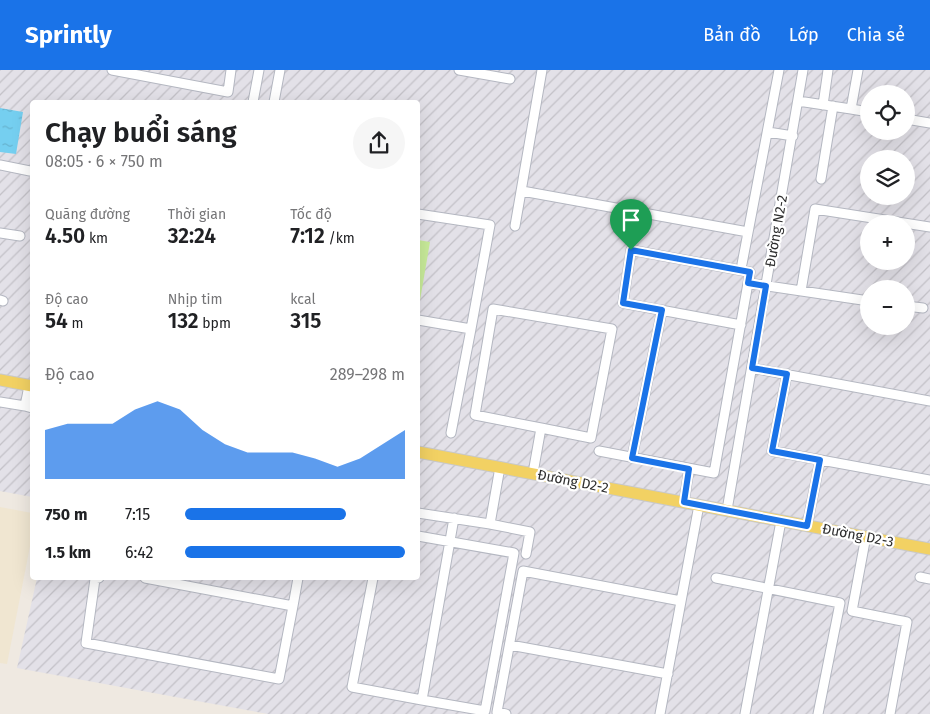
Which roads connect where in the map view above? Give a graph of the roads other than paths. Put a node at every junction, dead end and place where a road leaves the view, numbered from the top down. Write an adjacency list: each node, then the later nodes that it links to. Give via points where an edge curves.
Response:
1 (112, 70): 2 (street, via 228,92)
2 (231, 70)
3 (259, 70): 12 (street)
4 (280, 70): 13 (street)
5 (460, 70): 11 (street)
6 (542, 70): 26 (street)
7 (779, 70): 21 (street)
8 (803, 70): 14 (street, Đường N2-2)
9 (828, 70): 15 (street)
10 (858, 70): 17 (street)
11 (510, 79)
12 (253, 100)
13 (274, 100)
14 (798, 101): 15 (street); 22 (street, Đường N2-2)
15 (822, 105): 16 (street)
16 (833, 106): 17 (street); 25 (street)
17 (852, 109): 18 (street)
18 (860, 110)
19 (915, 120): 20 (street)
20 (930, 123)
21 (768, 132): 22 (street); 30 (street)
22 (793, 136): 35 (street, Đường N2-2)
23 (0, 165): 24 (street)
24 (30, 171)
25 (821, 179)
26 (522, 191): 28 (street); 30 (street)
27 (420, 214): 43 (street, via 490,225)
28 (516, 226)
29 (930, 227): 36 (street, via 815,209)
30 (748, 232): 33 (street)
31 (0, 233): 32 (street)
32 (20, 236)
33 (742, 264)
34 (748, 283): 35 (street); 40 (street, via 750,272 631,250 623,303); 42 (street)
35 (766, 286): 36 (street); 44 (street, Đường N2-2)
36 (801, 291): 37 (street)
37 (860, 300)
38 (915, 307): 39 (street)
39 (923, 308)
40 (662, 310): 42 (street); 55 (street)
41 (420, 320): 43 (street)
42 (741, 325): 58 (street, via 714,474)
43 (471, 329): 52 (street)
44 (752, 368): 45 (street); 63 (street, Đường N2-2)
45 (787, 374): 48 (street); 56 (street, via 772,451)
46 (0, 380): 47 (main road)
47 (30, 386)
48 (930, 401)
49 (0, 402): 50 (street)
50 (29, 407)
51 (541, 428): 51 (street, via 591,438 612,329 493,309 476,415); 59 (street)
52 (451, 433)
53 (599, 451): 55 (street)
54 (420, 452): 57 (main road, Đường D2-2)
55 (632, 458): 58 (street)
56 (820, 460): 60 (street); 68 (street)
57 (500, 467): 59 (main road, Đường D2-2); 67 (street)
58 (689, 469): 61 (street)
59 (532, 473): 61 (main road, Đường D2-2)
60 (930, 480)
61 (684, 502): 62 (main road, Đường D2-2)
62 (699, 505): 63 (main road, Đường D2-2); 82 (street)
63 (728, 510): 66 (main road, Đường D2-3)
64 (420, 513): 65 (street)
65 (454, 518): 67 (street); 71 (street)
66 (781, 521): 68 (main road, Đường D2-3); 81 (street)
67 (490, 524): 73 (street, via 530,532)
68 (807, 526): 70 (main road, Đường D2-3)
69 (420, 536): 71 (street)
70 (866, 536): 72 (main road, Đường D2-3); 91 (street, via 852,611 907,622)
71 (450, 542): 86 (street); 86 (street, via 514,553 485,711)
72 (930, 549)
73 (526, 554)
74 (920, 577): 76 (street)
75 (716, 578): 81 (street)
76 (930, 579)
77 (96, 580): 83 (street, via 86,643 279,679)
78 (156, 580): 83 (street)
79 (298, 580): 83 (street)
80 (372, 580): 86 (street, via 352,687)
81 (769, 588): 89 (street); 90 (street, via 840,603)
82 (681, 601): 84 (street, via 523,571); 85 (street)
83 (293, 606)
84 (510, 644): 85 (street); 87 (street, via 497,712)
85 (668, 674): 88 (street)
86 (422, 700)
87 (506, 714)
88 (660, 714)
89 (745, 714)
90 (818, 714)
91 (890, 714)

